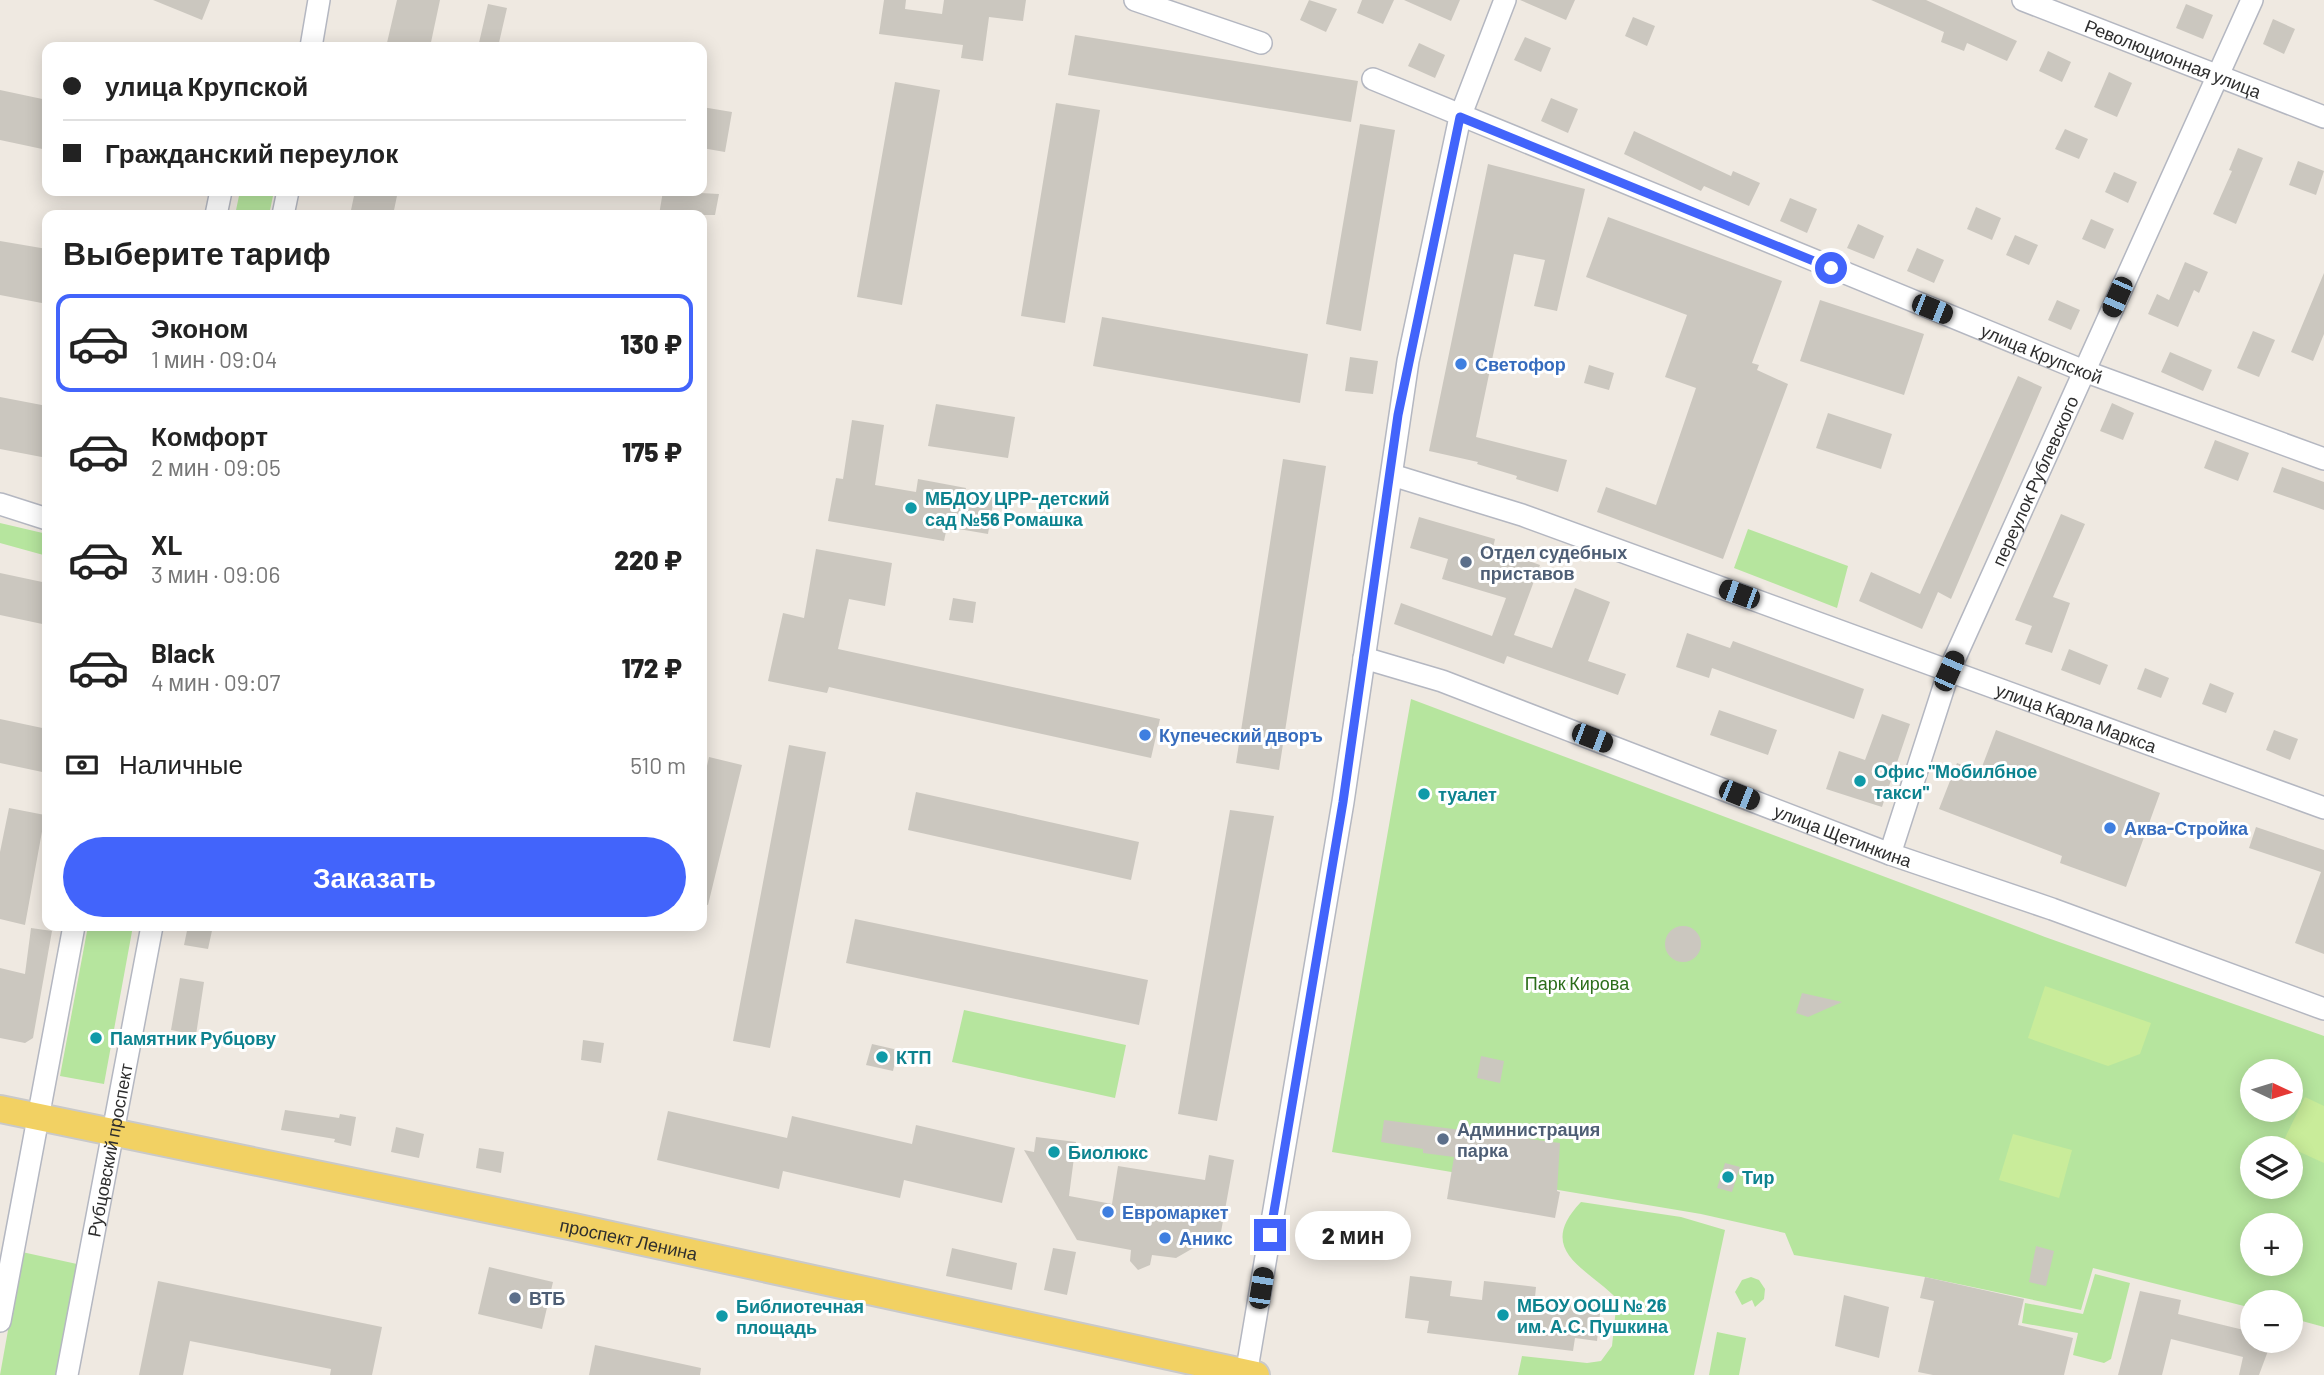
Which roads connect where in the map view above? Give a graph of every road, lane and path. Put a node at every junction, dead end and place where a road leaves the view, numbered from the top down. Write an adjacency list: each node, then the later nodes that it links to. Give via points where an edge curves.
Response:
1 (319, 0): 6 (street)
2 (1137, 0): 7 (street)
3 (1505, 0): 10 (street)
4 (2023, 0): 8 (street, Революционная улица)
5 (2252, 0): 8 (street, переулок Рублевского)
6 (312, 42)
7 (1261, 43)
8 (2217, 74): 11 (street, Революционная улица); 12 (street, переулок Рублевского)
9 (1373, 79): 10 (street, улица Крупской)
10 (1460, 117): 12 (street, улица Крупской); 14 (street, via 1408,361)
11 (2324, 117)
12 (2084, 371): 13 (street, улица Крупской); 18 (street, переулок Рублевского)
13 (2324, 459)
14 (1392, 475): 17 (street); 18 (street, улица Карла Маркса, via 1522,515)
15 (0, 504): 16 (street)
16 (42, 517)
17 (1364, 658): 20 (street, улица Щетинкина, via 1479,695); 28 (street)
18 (1949, 671): 19 (street, улица Карла Маркса); 20 (street, переулок Рублевского)
19 (2324, 808)
20 (1890, 854): 23 (street, улица Щетинкина)
21 (73, 931): 25 (street)
22 (151, 931): 26 (street, Рубцовский проспект)
23 (2324, 1009)
24 (0, 1109): 25 (main road, проспект Ленина)
25 (37, 1116): 26 (main road, проспект Ленина); 27 (street)
26 (114, 1133): 28 (main road, проспект Ленина, via 574,1227); 29 (street, Рубцовский проспект)
27 (0, 1321)
28 (1250, 1374)
29 (67, 1375)

